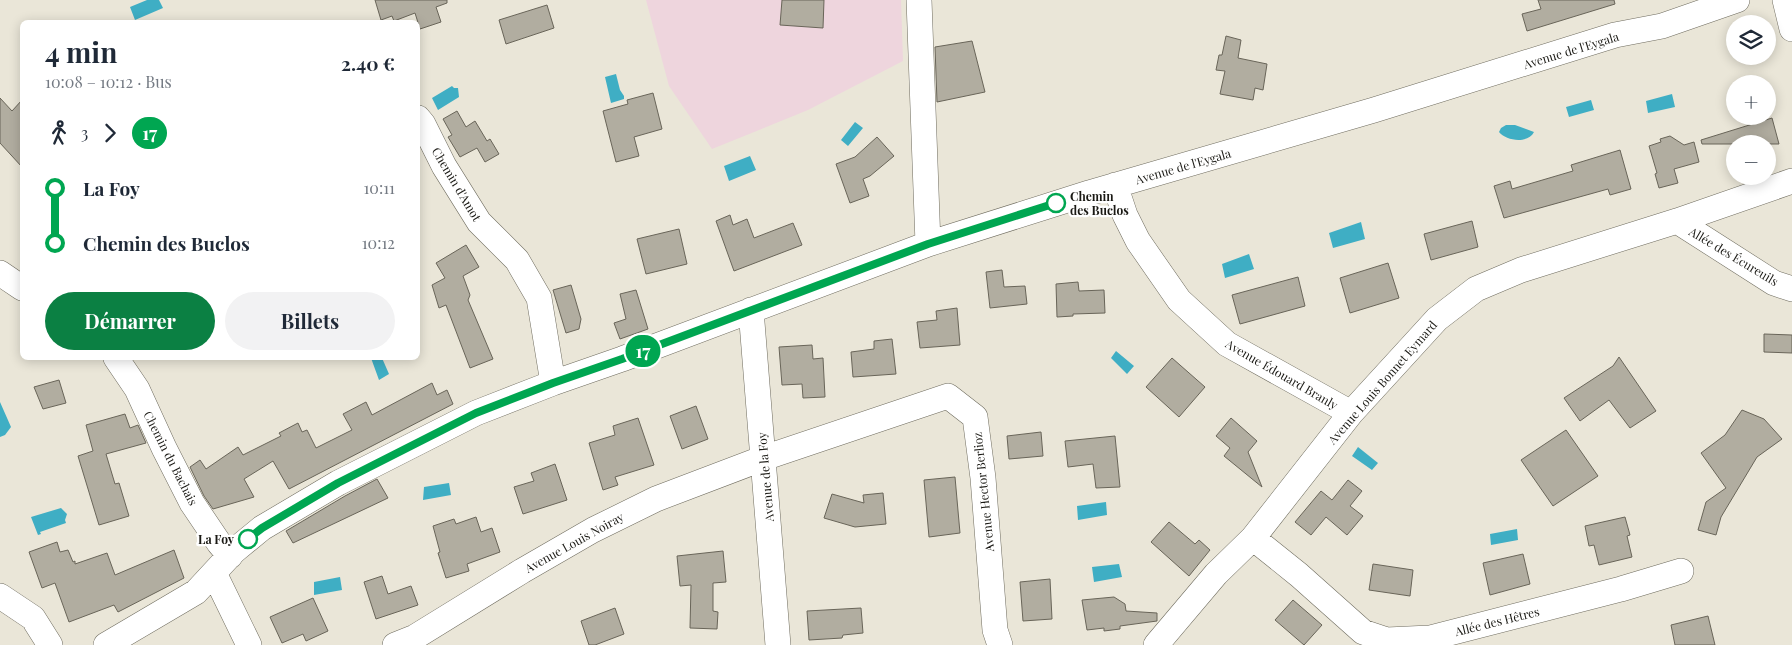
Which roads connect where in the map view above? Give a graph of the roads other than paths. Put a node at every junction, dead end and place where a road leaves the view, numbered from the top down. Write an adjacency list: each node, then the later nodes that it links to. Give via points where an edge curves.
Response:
1 (920, 0): 9 (street)
2 (1737, 0): 7 (street, Avenue de l'Eygala, via 1662,26 1614,35)
3 (1785, 0): 4 (street)
4 (1792, 29)
5 (420, 120): 15 (street, Chemin d'Amot, via 479,222 517,260 539,298)
6 (1792, 181): 8 (street, Avenue Louis Bonnet Eymard)
7 (1115, 185): 9 (street, Avenue de l'Eygala); 16 (street, Avenue Édouard Branly, via 1138,241 1179,300 1227,344)
8 (1676, 221): 12 (street, Allée des Écureuils, via 1774,283); 16 (street, Avenue Louis Bonnet Eymard, via 1521,270 1476,289 1437,318)
9 (928, 244): 13 (street, Avenue de l'Eygala)
10 (0, 274): 11 (street)
11 (20, 287)
12 (1792, 289)
13 (751, 310): 15 (street, Avenue de l'Eygala); 17 (street, Avenue de la Foy)
14 (117, 360): 19 (street, Chemin du Bachais, via 138,389 192,502 219,543)
15 (553, 383): 19 (street, Avenue de l'Eygala, via 476,413 338,483 262,528)
16 (1350, 413): 18 (street, Avenue Louis Bonnet Eymard)
17 (764, 458): 26 (street, Avenue Louis Noiray, via 656,499 593,530 415,637); 27 (street, Avenue de la Foy); 28 (street, Avenue Hector Berlioz, via 948,396 976,416 995,630)
18 (1253, 538): 20 (street, Allée des Hêtres, via 1363,632 1387,640 1430,638); 29 (street, Avenue Louis Bonnet Eymard, via 1216,574)
19 (222, 564): 22 (street, Avenue de l'Eygala, via 196,592); 25 (street, Chemin du Bachais)
20 (1682, 571)
21 (0, 596): 23 (street, via 34,618)
22 (131, 638): 24 (street, Avenue de l'Eygala)
23 (50, 645)
24 (106, 645)
25 (248, 645)
26 (395, 645)
27 (778, 645)
28 (1000, 645)
29 (1156, 645)

